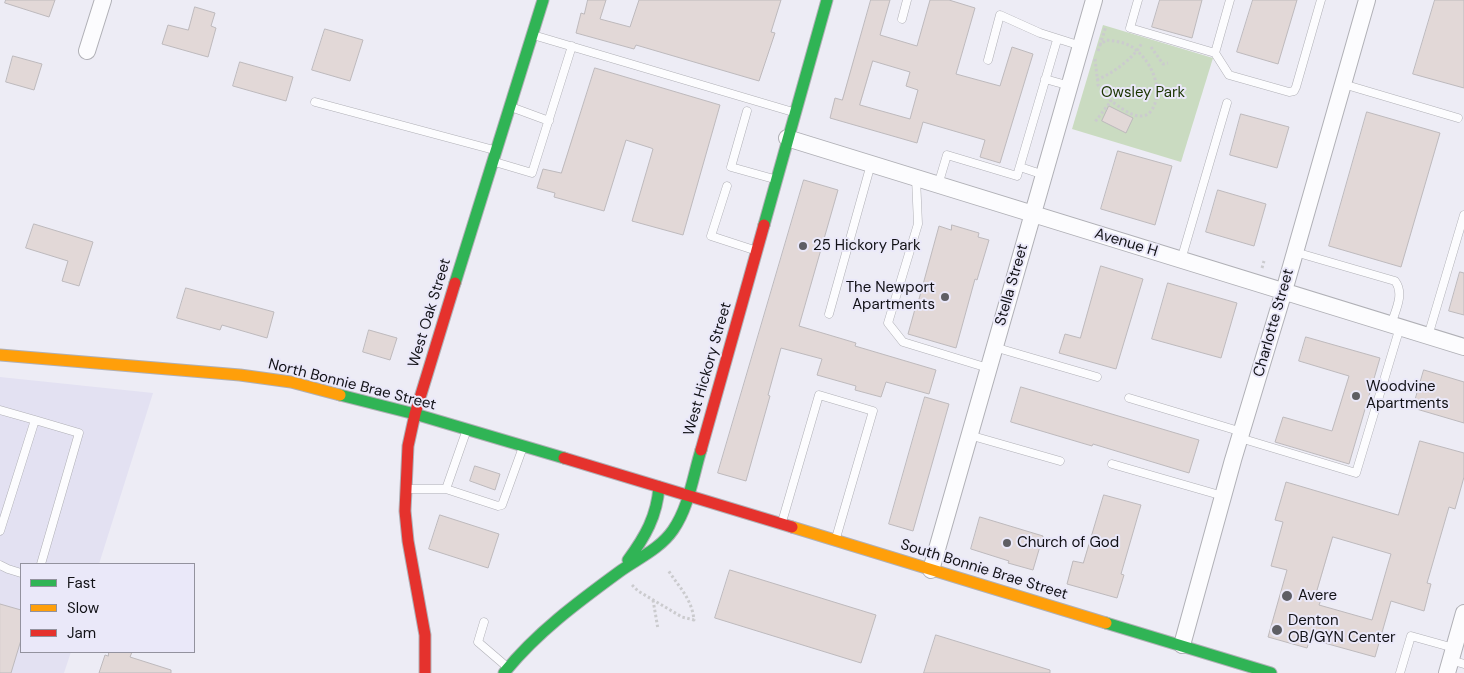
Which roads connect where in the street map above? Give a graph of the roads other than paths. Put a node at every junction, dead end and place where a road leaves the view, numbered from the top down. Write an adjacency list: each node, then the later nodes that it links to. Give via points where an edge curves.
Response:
1 (103, 0): 15 (street)
2 (543, 0): 11 (main road, West Oak Street)
3 (827, 0): 25 (main road, West Hickory Street)
4 (907, 0): 10 (lane)
5 (1094, 0): 14 (street, Stella Street)
6 (1138, 0): 16 (lane, via 1130,28)
7 (1230, 0): 16 (lane)
8 (1320, 0): 16 (lane, via 1294,91 1228,75)
9 (1367, 0): 19 (street, Charlotte Street)
10 (902, 18)
11 (532, 35): 13 (lane); 23 (main road, West Oak Street)
12 (1057, 40): 14 (lane); 17 (lane, via 1000,15); 18 (lane)
13 (572, 46): 25 (lane); 27 (lane)
14 (1081, 46): 20 (street, Stella Street)
15 (87, 51)
16 (1215, 54)
17 (988, 60)
18 (1046, 79): 20 (lane); 31 (lane)
19 (1343, 84): 26 (lane); 40 (street, Charlotte Street)
20 (1070, 86): 32 (street, Stella Street)
21 (315, 102): 29 (lane)
22 (1227, 103): 41 (lane)
23 (510, 107): 27 (lane); 29 (main road, West Oak Street)
24 (747, 111): 34 (lane, via 730,167)
25 (795, 112): 28 (main road, West Hickory Street)
26 (1458, 118)
27 (549, 121): 29 (lane, via 532,173)
28 (787, 138): 30 (street, Avenue H); 34 (main road, West Hickory Street)
29 (494, 156): 53 (main road, West Oak Street)
30 (871, 164): 33 (street, Avenue H); 43 (lane)
31 (1020, 167): 32 (lane); 35 (lane, via 1017,176 947,155)
32 (1044, 175): 37 (street, Stella Street)
33 (916, 178): 35 (street, Avenue H); 49 (lane, via 918,224 888,322 903,342)
34 (776, 180): 39 (main road, West Hickory Street)
35 (938, 185): 37 (street, Avenue H)
36 (726, 186): 39 (lane, via 711,236)
37 (1033, 214): 41 (street, Avenue H); 46 (street, Stella Street)
38 (1464, 215): 45 (lane)
39 (756, 251): 64 (main road, West Hickory Street)
40 (1295, 252): 42 (street, Charlotte Street); 44 (lane, via 1395,281 1399,286)
41 (1181, 260): 42 (street, Avenue H)
42 (1284, 291): 44 (street, Avenue H); 57 (street, Charlotte Street)
43 (829, 314)
44 (1395, 326): 45 (street, Avenue H); 57 (lane, via 1356,473)
45 (1428, 336): 47 (street, Avenue H)
46 (994, 347): 49 (street, Stella Street); 50 (lane)
47 (1464, 347)
48 (0, 355): 53 (main road, North Bonnie Brae Street, via 268,378)
49 (988, 368): 56 (street, Stella Street)
50 (1097, 377)
51 (1129, 398): 57 (lane)
52 (0, 410): 54 (lane)
53 (415, 414): 55 (main road, North Bonnie Brae Street); 62 (main road, West Oak Street, via 408,446)
54 (35, 420): 67 (lane); 69 (lane, via 79,433)
55 (467, 430): 58 (main road, North Bonnie Brae Street); 63 (lane)
56 (969, 435): 59 (lane); 71 (street, Stella Street)
57 (1241, 435): 65 (street, Charlotte Street)
58 (523, 446): 61 (main road, North Bonnie Brae Street); 63 (lane, via 502,505)
59 (1060, 461)
60 (1112, 464): 65 (lane)
61 (658, 487): 64 (main road, North Bonnie Brae Street); 72 (main road, via 658,502 652,522 644,539)
62 (406, 489): 63 (lane); 79 (main road, West Oak Street, via 408,542 424,635)
63 (446, 489)
64 (688, 496): 66 (main road, South Bonnie Brae Street); 72 (main road, West Hickory Street, via 678,524 661,544)
65 (1223, 496): 76 (street, Charlotte Street)
66 (781, 524): 68 (main road, South Bonnie Brae Street); 68 (lane, via 819,395 873,411)
67 (0, 531)
68 (835, 541): 71 (main road, South Bonnie Brae Street)
69 (40, 563)
70 (0, 564): 73 (lane)
71 (931, 570): 76 (main road, South Bonnie Brae Street)
72 (620, 571): 78 (main road, West Hickory Street, via 562,616)
73 (20, 573)
74 (1464, 613): 77 (street)
75 (484, 622): 78 (lane, via 478,642)
76 (1182, 645): 80 (main road, South Bonnie Brae Street)
77 (1454, 661): 81 (lane, via 1411,636)
78 (506, 670)
79 (426, 673)
80 (1270, 673)
81 (1400, 673)

